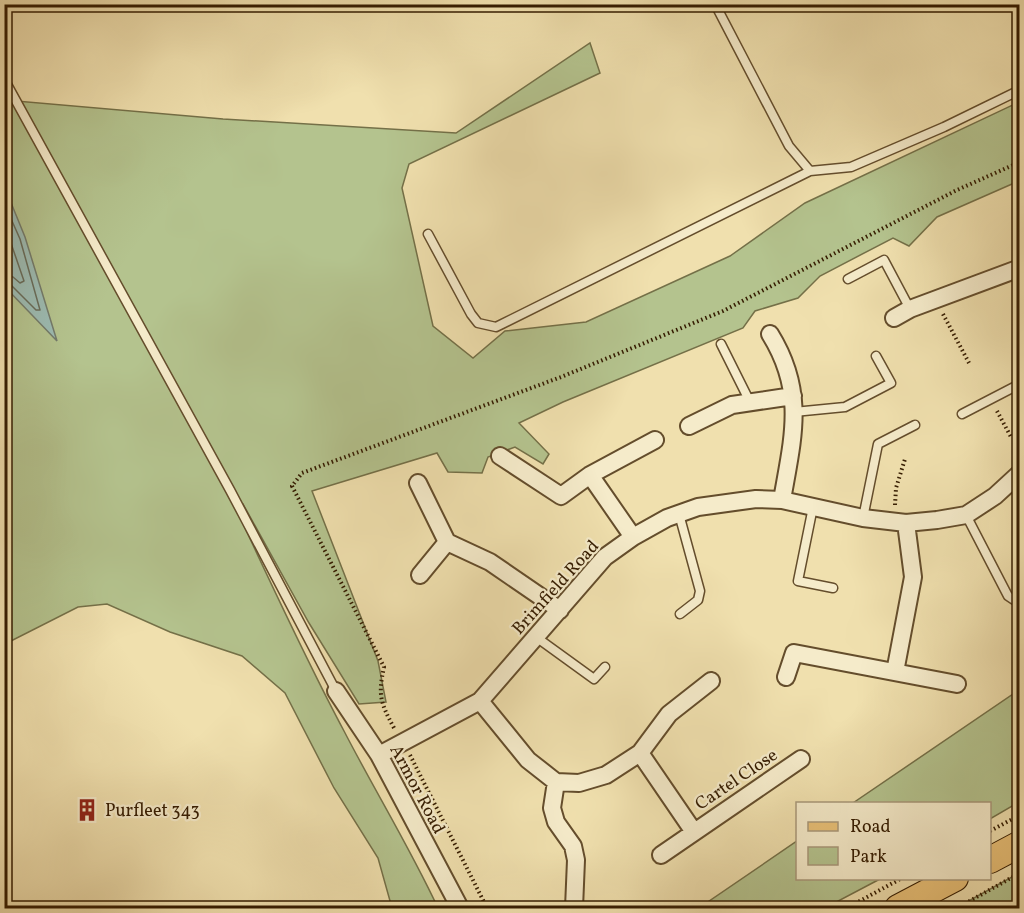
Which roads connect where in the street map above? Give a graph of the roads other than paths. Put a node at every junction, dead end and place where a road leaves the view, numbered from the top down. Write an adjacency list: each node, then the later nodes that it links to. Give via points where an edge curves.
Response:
1 (715, 4): 4 (lane, via 789,146)
2 (4, 79): 43 (lane, via 225,480)
3 (1020, 90): 4 (lane, via 851,167)
4 (810, 171): 5 (lane, via 496,327 478,323 471,314)
5 (428, 234)
6 (1019, 268): 8 (street)
7 (848, 279): 8 (lane, via 884,260)
8 (910, 309): 9 (street)
9 (894, 318)
10 (770, 334): 15 (street, via 781,352)
11 (721, 344): 14 (lane)
12 (876, 356): 15 (lane, via 891,383 845,407)
13 (1020, 384): 16 (lane)
14 (749, 400): 15 (street); 18 (street)
15 (794, 404): 24 (street, via 796,424)
16 (962, 414)
17 (915, 425): 28 (lane, via 878,444)
18 (688, 426)
19 (655, 440): 22 (street)
20 (500, 456): 22 (street, via 561,496)
21 (1020, 473): 27 (street, Brimfield Road)
22 (590, 475): 30 (street)
23 (418, 483): 31 (street)
24 (782, 500): 25 (street, Brimfield Road); 26 (street, Brimfield Road, via 728,501)
25 (813, 507): 28 (street, Brimfield Road); 33 (lane, via 798,580)
26 (679, 514): 30 (street, Brimfield Road); 36 (lane, via 700,591 698,600)
27 (966, 515): 29 (street, Brimfield Road); 34 (lane, via 1008,596)
28 (863, 518): 29 (street, Brimfield Road)
29 (900, 522): 39 (street, via 913,578)
30 (633, 537): 35 (street, Brimfield Road, via 605,557)
31 (447, 542): 32 (street); 35 (street, via 490,562)
32 (420, 575)
33 (833, 588)
34 (1020, 604)
35 (560, 610): 37 (street, Brimfield Road)
36 (680, 614)
37 (536, 637): 38 (lane, via 594,679); 44 (street, Brimfield Road)
38 (605, 667)
39 (895, 672): 40 (street, via 794,653); 42 (street)
40 (786, 677)
41 (711, 681): 45 (street, via 669,714)
42 (957, 684)
43 (336, 691): 46 (street, Armor Road)
44 (480, 700): 46 (street, Brimfield Road); 48 (street, via 528,760)
45 (640, 753): 48 (street, via 606,775 579,783); 49 (street, Cartel Close)
46 (379, 755): 55 (street, Armor Road)
47 (801, 759): 49 (street, Cartel Close)
48 (556, 782): 56 (street, via 552,808 556,822 573,846 576,860)
49 (694, 832): 51 (street, Cartel Close)
50 (1020, 844): 52 (main road)
51 (661, 855)
52 (991, 859)
53 (953, 880): 54 (main road)
54 (901, 908)
55 (460, 909)
56 (574, 909)

